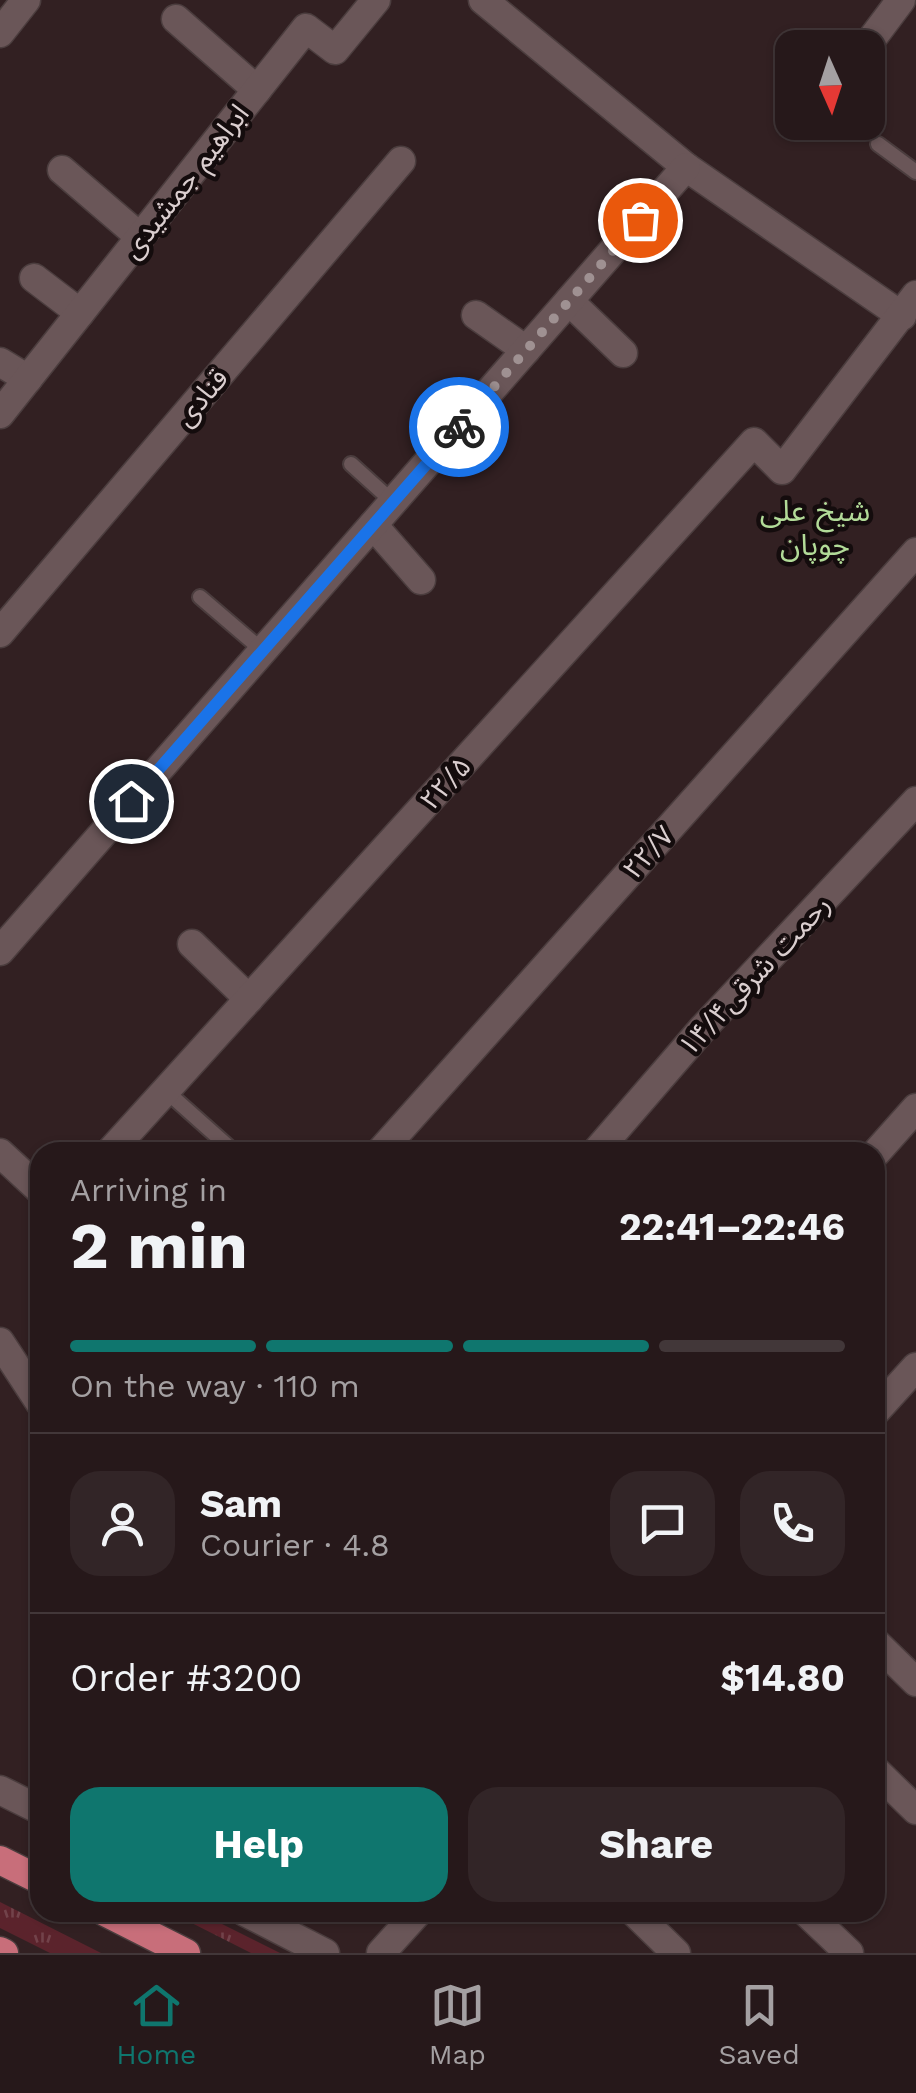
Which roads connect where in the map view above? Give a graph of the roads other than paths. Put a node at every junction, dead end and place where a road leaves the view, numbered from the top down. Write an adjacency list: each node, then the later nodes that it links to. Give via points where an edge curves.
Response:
1 (26, 0): 7 (street)
2 (376, 0): 8 (street, ابراهیم جمشیدی, via 335,50 306,28)
3 (483, 0): 11 (street)
4 (900, 0): 6 (street)
5 (176, 19): 8 (street)
6 (878, 30)
7 (0, 33)
8 (257, 90): 14 (street, ابراهیم جمشیدی)
9 (878, 144): 13 (lane)
10 (402, 161): 31 (street, قنادی)
11 (686, 167): 16 (street); 17 (street)
12 (62, 170): 14 (street)
13 (916, 172)
14 (140, 237): 18 (street, ابراهیم جمشیدی)
15 (34, 278): 18 (street)
16 (569, 301): 20 (street); 21 (street)
17 (909, 306): 36 (street, ۲۲/۵, via 782,470 754,442)
18 (80, 313): 23 (street, ابراهیم جمشیدی)
19 (476, 315): 20 (street)
20 (526, 350): 26 (street)
21 (623, 354)
22 (0, 362): 23 (street)
23 (28, 379): 24 (street, ابراهیم جمشیدی)
24 (0, 414)
25 (351, 464): 26 (lane)
26 (393, 502): 27 (street)
27 (373, 525): 29 (street); 32 (street)
28 (916, 552): 41 (street, ۲۲/۷)
29 (421, 580)
30 (200, 597): 32 (lane)
31 (0, 633)
32 (262, 651): 35 (street)
33 (916, 800): 42 (street, ۱۴/۴رحمت شرقی)
34 (192, 944): 36 (street)
35 (0, 951)
36 (249, 1000): 37 (street, ۲۲/۵)
37 (166, 1091): 39 (street, ۲۲/۵); 40 (lane)
38 (916, 1108): 43 (street)
39 (119, 1142)
40 (223, 1142)
41 (389, 1142)
42 (605, 1142)
43 (885, 1143)
44 (0, 1153): 45 (street)
45 (30, 1181)
46 (0, 1342): 48 (street)
47 (916, 1367): 49 (street)
48 (30, 1388)
49 (885, 1401)
50 (885, 1652): 51 (street)
51 (916, 1682)
52 (885, 1780): 55 (street)
53 (0, 1790): 54 (street)
54 (30, 1805)
55 (916, 1810)
56 (0, 1860): 57 (highway)
57 (30, 1875)
58 (125, 1922): 63 (highway)
59 (265, 1922): 64 (street)
60 (409, 1922): 65 (street)
61 (644, 1922): 66 (street)
62 (816, 1922): 67 (street)
63 (186, 1953)
64 (326, 1953)
65 (381, 1953)
66 (676, 1953)
67 (849, 1953)

